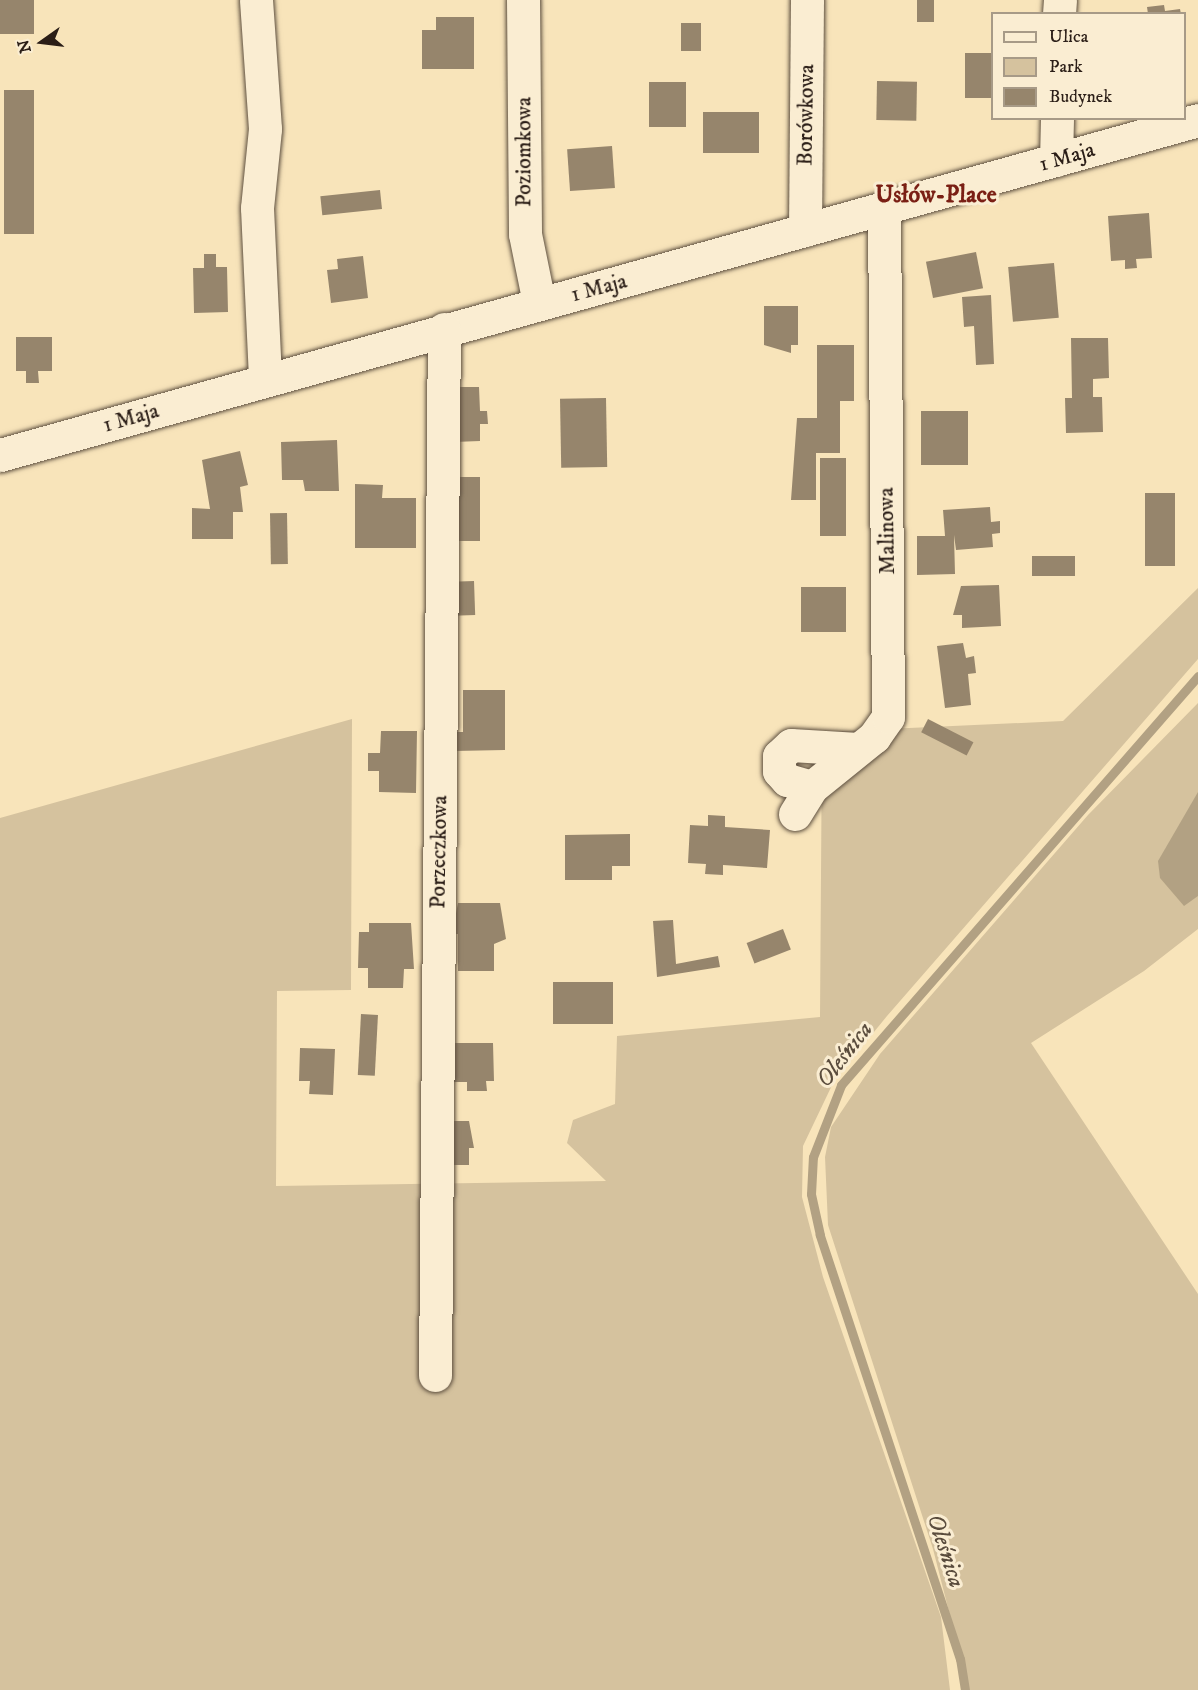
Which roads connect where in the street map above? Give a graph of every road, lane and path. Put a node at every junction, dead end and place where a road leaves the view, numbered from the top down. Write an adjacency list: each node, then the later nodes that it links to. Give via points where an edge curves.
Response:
1 (255, 0): 11 (street, via 265,129 257,219)
2 (524, 0): 9 (street, Poziomkowa, via 525,234)
3 (807, 0): 8 (street, Borówkowa)
4 (1057, 120): 6 (street)
5 (1198, 120): 6 (street, 1 Maja)
6 (1056, 160): 7 (street, 1 Maja)
7 (884, 210): 8 (street, 1 Maja); 13 (street, Malinowa, via 888,717)
8 (805, 230): 9 (street, 1 Maja)
9 (539, 303): 10 (street, 1 Maja)
10 (444, 329): 11 (street, 1 Maja); 14 (street, Porzeczkowa)
11 (265, 380): 12 (street, 1 Maja)
12 (0, 455)
13 (858, 749): 13 (street, Malinowa, via 804,801 779,771 779,756 791,745)
14 (435, 1375)

